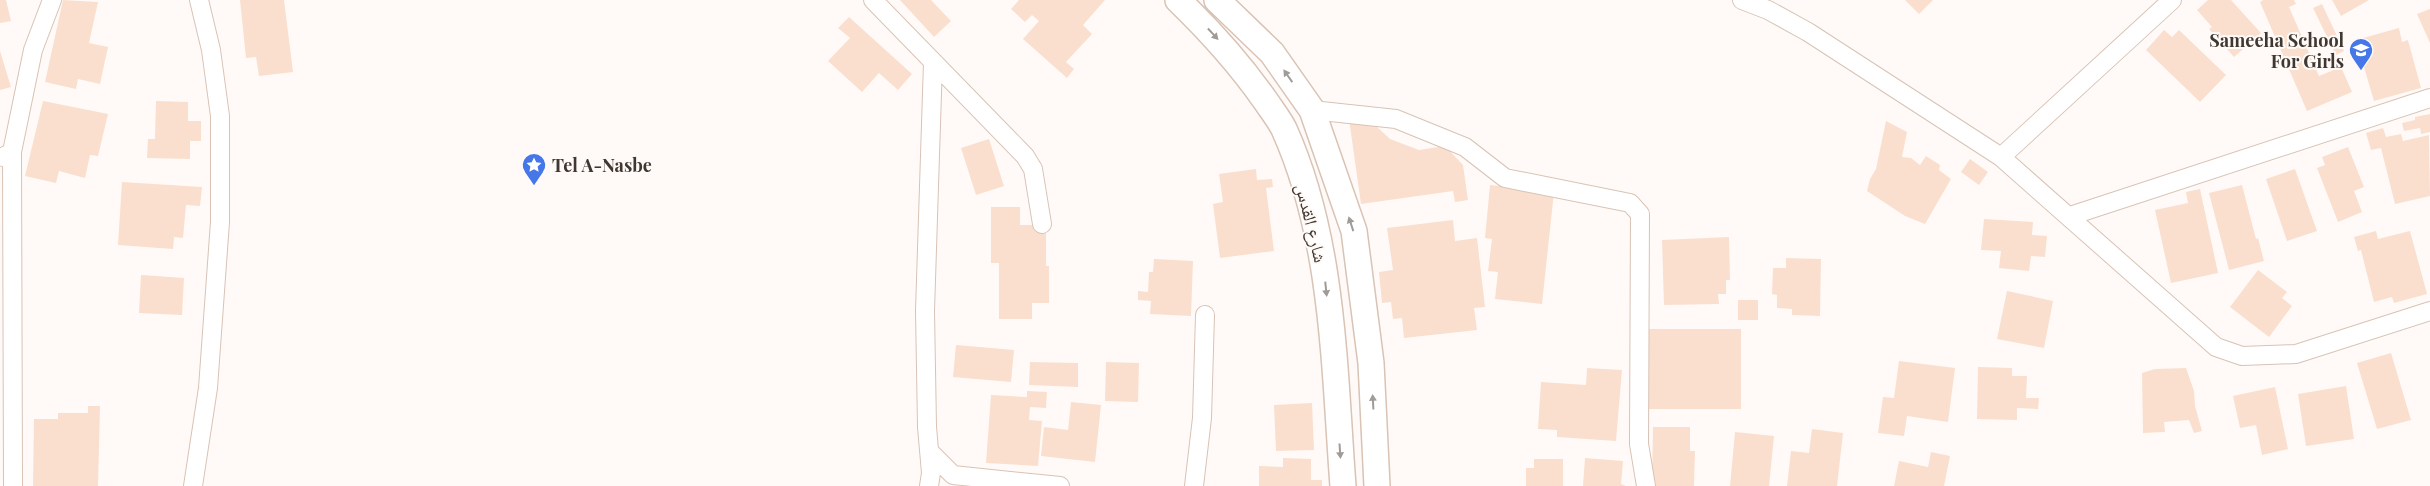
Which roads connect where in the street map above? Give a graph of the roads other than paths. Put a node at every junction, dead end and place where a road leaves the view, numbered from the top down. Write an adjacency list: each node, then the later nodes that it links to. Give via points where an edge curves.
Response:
1 (52, 0): 12 (street, via 33,50)
2 (199, 0): 21 (street, via 211,50 220,116 220,222 208,388)
3 (873, 0): 9 (street)
4 (1178, 0): 25 (main road, شارع القدس, one-way to 25, via 1214,34 1283,127 1302,180 1322,249)
5 (1217, 0): 11 (main road, شارع القدس, one-way to 5, via 1272,53)
6 (1742, 0): 8 (street)
7 (2172, 0): 13 (street)
8 (1774, 5): 13 (street, via 1808,32)
9 (933, 62): 15 (street, via 1026,156 1033,169); 19 (street, via 924,311)
10 (2430, 98): 14 (street)
11 (1312, 110): 26 (main road, شارع القدس, one-way to 11, via 1372,363 1354,231); 27 (street, via 1396,119 1465,147 1505,178 1630,203 1640,214 1639,444)
12 (6, 155): 18 (street)
13 (2001, 157): 14 (street)
14 (2070, 216): 16 (street, via 2216,347 2242,356 2296,354)
15 (1042, 224)
16 (2430, 312)
17 (1205, 315): 24 (street, via 1202,418)
18 (6, 450): 20 (street)
19 (930, 452): 22 (street); 23 (street, via 953,476)
20 (13, 486)
21 (193, 486)
22 (929, 486)
23 (1060, 486)
24 (1194, 486)
25 (1343, 486)
26 (1377, 486)
27 (1646, 486)

